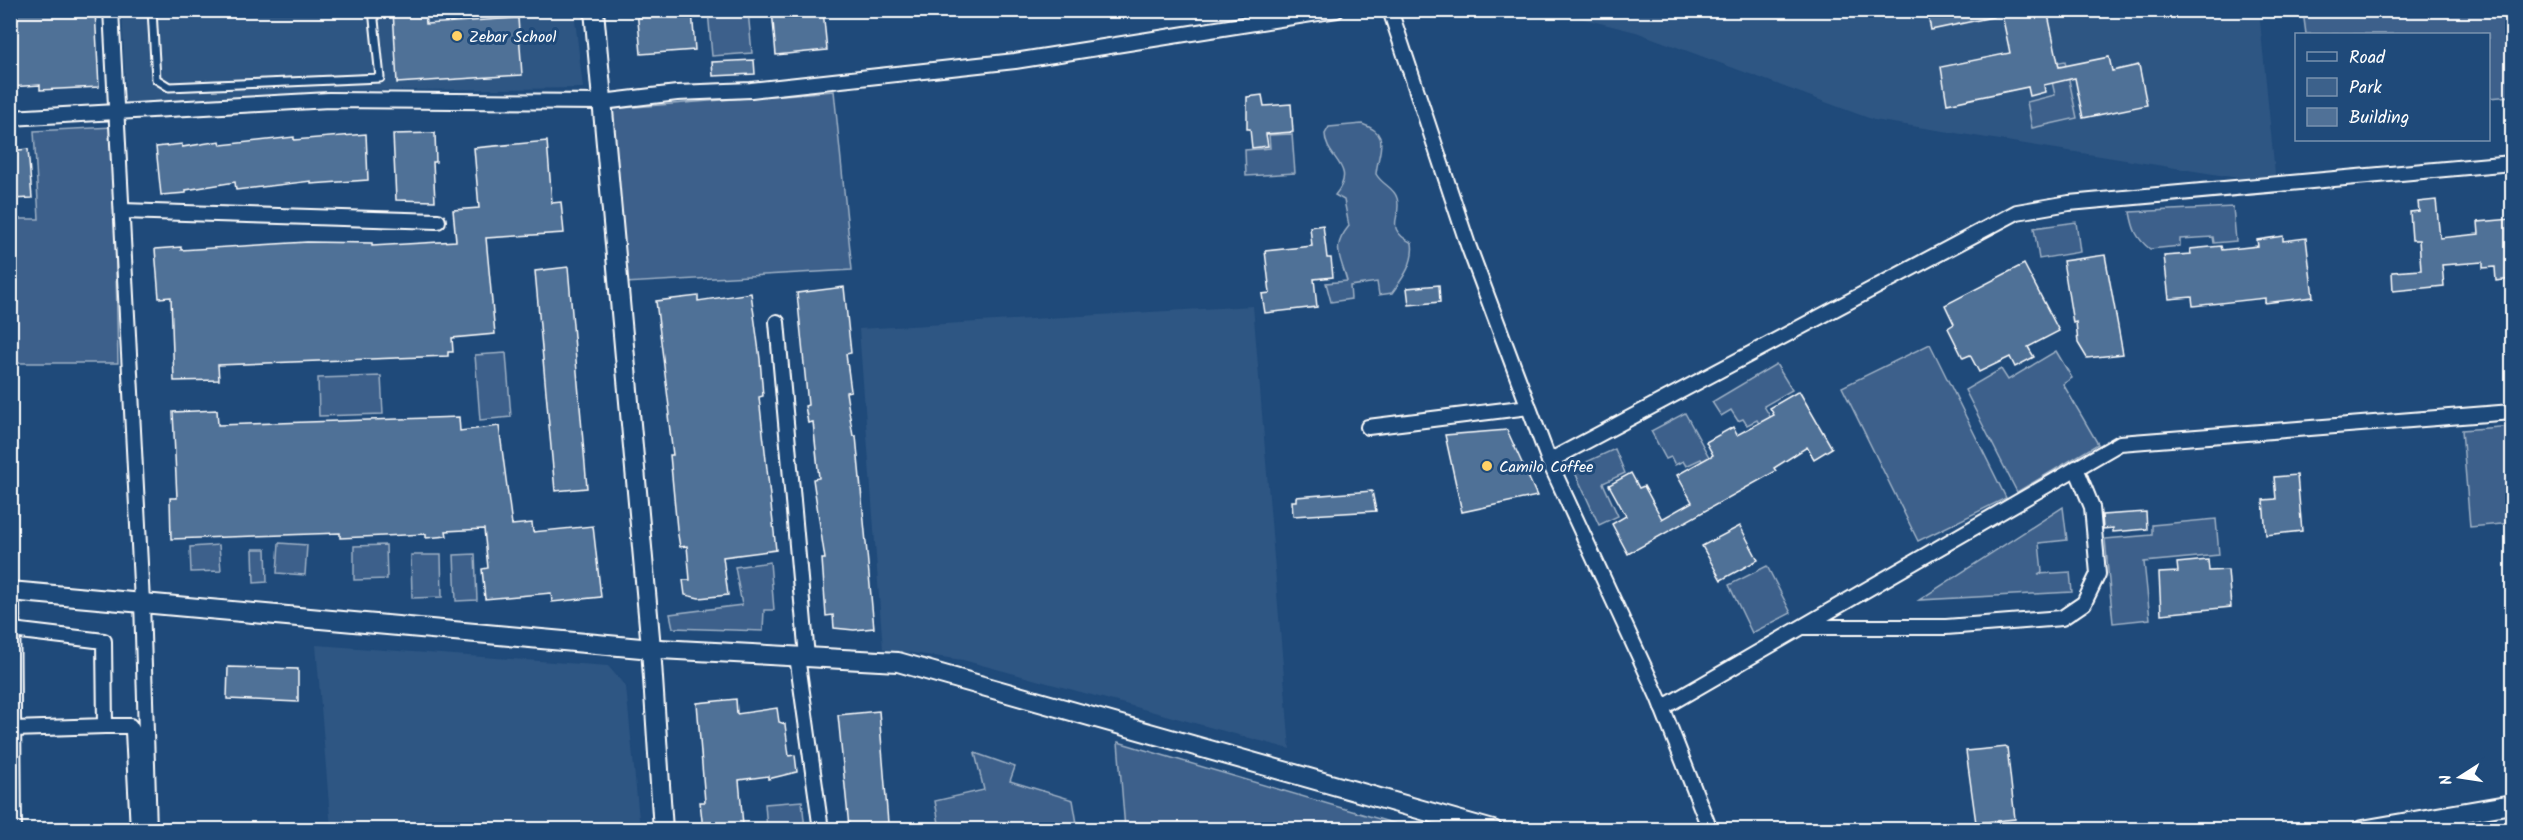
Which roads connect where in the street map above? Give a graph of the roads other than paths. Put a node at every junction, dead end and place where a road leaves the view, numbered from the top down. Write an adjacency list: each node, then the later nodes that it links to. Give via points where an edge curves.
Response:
1 (111, 10): 8 (street)
2 (152, 10): 3 (lane, via 156,80 169,87 380,78)
3 (373, 10)
4 (594, 10): 7 (street)
5 (1338, 10): 7 (street, via 1016,61)
6 (1390, 10): 14 (street, via 1468,245)
7 (602, 102): 8 (street, via 329,100); 23 (street)
8 (117, 114): 9 (street); 11 (street)
9 (10, 118)
10 (2512, 163): 17 (street, via 2069,203 2017,212)
11 (122, 211): 12 (street); 20 (street)
12 (438, 221)
13 (777, 322): 24 (street)
14 (1529, 407): 16 (street); 17 (street)
15 (2512, 412): 18 (street, via 2120,443)
16 (1368, 427)
17 (1549, 461): 25 (street)
18 (2076, 468): 21 (street); 21 (street, via 2092,507 2098,574 2084,603 2062,618 1947,627)
19 (11, 591): 20 (street); 22 (street)
20 (142, 602): 23 (street); 31 (street)
21 (1802, 627): 25 (street)
22 (12, 630): 26 (street, via 104,641); 27 (street)
23 (651, 648): 24 (street); 32 (street)
24 (802, 656): 33 (street); 34 (street, via 908,664)
25 (1662, 708): 35 (street)
26 (105, 726): 27 (street); 30 (street, via 130,726 133,731)
27 (13, 729): 29 (street)
28 (2512, 804): 36 (street)
29 (14, 830)
30 (138, 830)
31 (148, 830)
32 (663, 830)
33 (820, 830)
34 (1493, 830)
35 (1710, 830)
36 (2362, 830)

